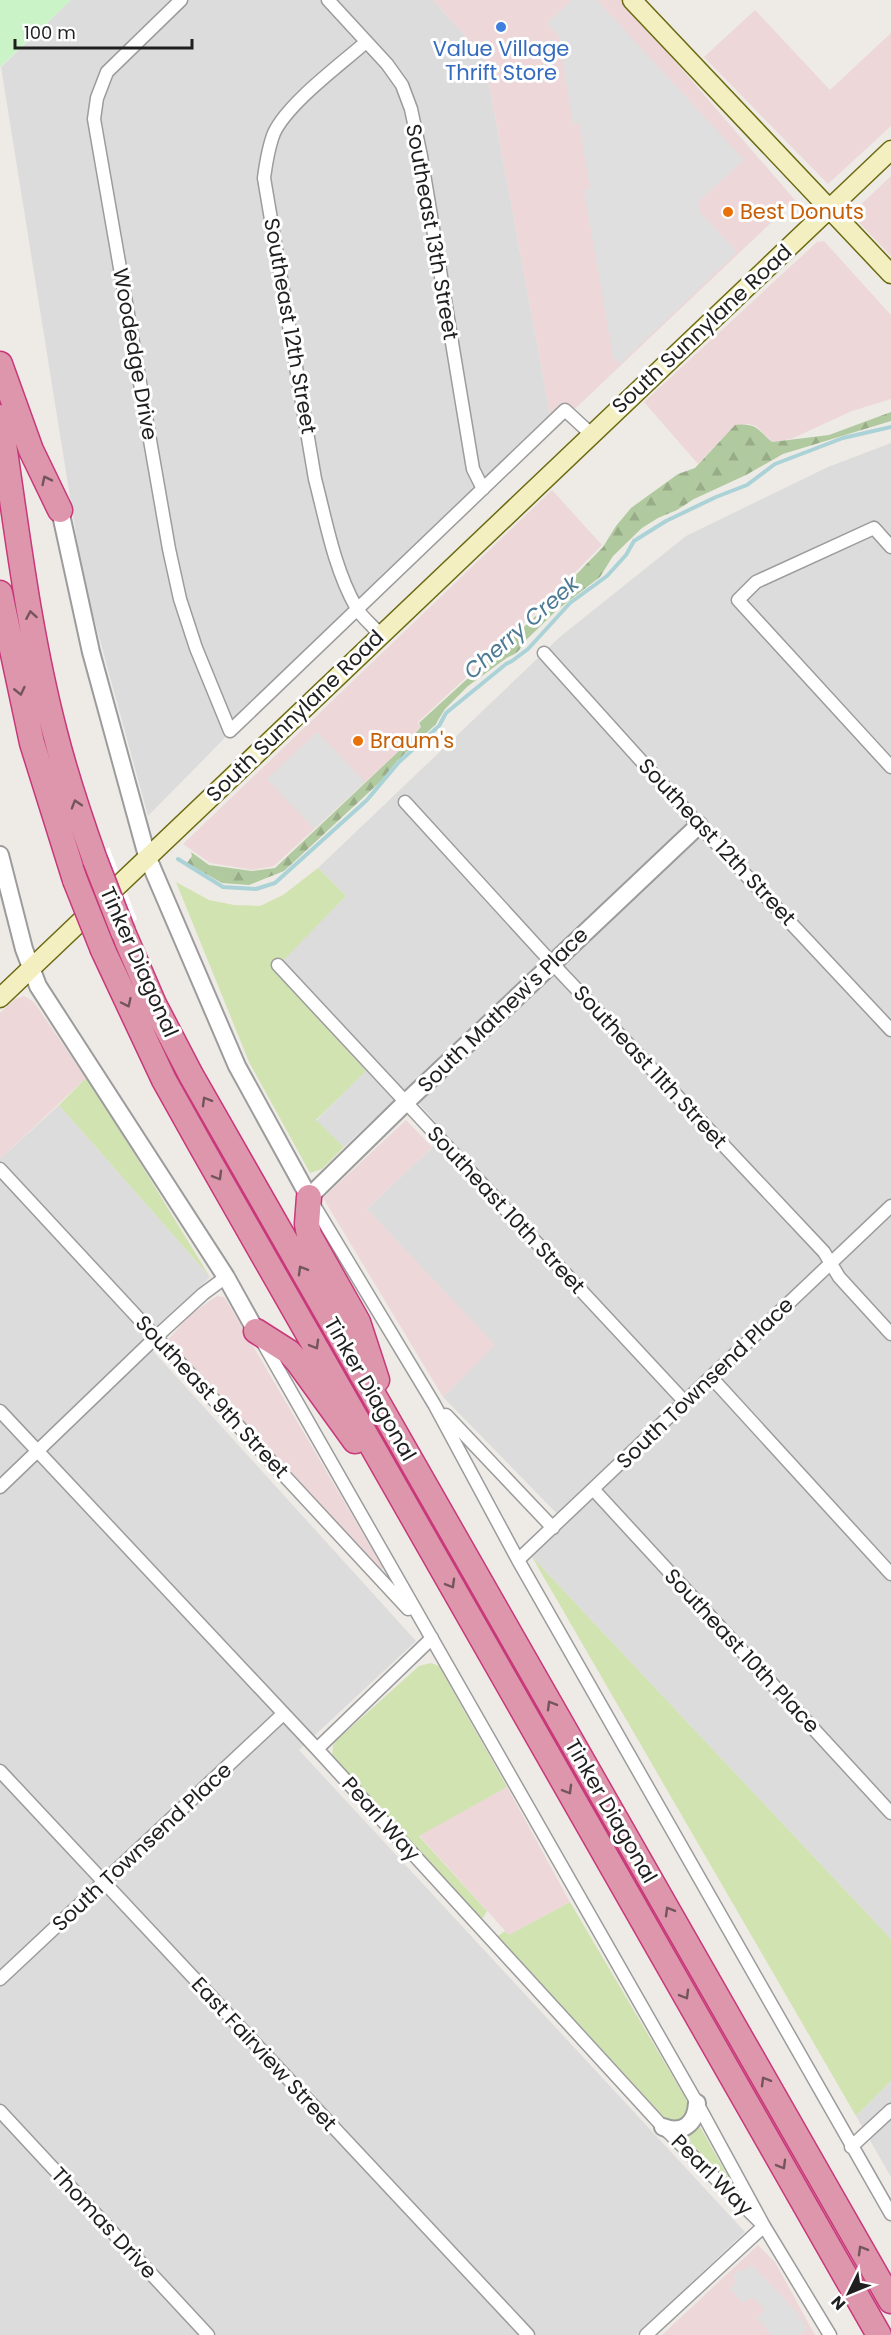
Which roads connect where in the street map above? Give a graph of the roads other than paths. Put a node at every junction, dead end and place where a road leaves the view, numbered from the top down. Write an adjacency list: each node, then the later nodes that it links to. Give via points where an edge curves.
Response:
1 (181, 0): 18 (street, Woodedge Drive, via 107,72 94,119 180,599)
2 (328, 0): 4 (street, Southeast 13th Street)
3 (632, 0): 6 (main road)
4 (366, 42): 11 (street, Southeast 13th Street, via 402,85 411,109 472,469); 15 (street, Southeast 12th Street, via 294,106 275,132 264,178 315,479 344,580)
5 (891, 150): 6 (main road, South Sunnylane Road)
6 (830, 208): 7 (main road); 10 (main road, South Sunnylane Road)
7 (891, 274)
8 (0, 364): 12 (highway, one-way to 8, via 31,450)
9 (0, 417): 42 (highway, Tinker Diagonal, one-way to 9, bridge, via 191,1075 123,932 82,823 55,734 40,666)
10 (591, 434): 11 (street, South Sunnylane Road, via 565,410); 16 (main road, South Sunnylane Road)
11 (483, 489): 15 (street, South Sunnylane Road)
12 (60, 510): 23 (street, Tinker Diagonal, via 91,652)
13 (891, 547): 19 (street, via 874,528 756,582 738,600)
14 (0, 593): 47 (highway, Tinker Diagonal, one-way to 47, bridge, via 32,743 75,880 103,950 164,1080)
15 (357, 609): 16 (street, Southeast 12th Street); 18 (street, South Sunnylane Road)
16 (381, 634): 23 (main road, South Sunnylane Road)
17 (544, 653): 21 (street, Southeast 12th Street)
18 (230, 731)
19 (891, 766)
20 (405, 802): 24 (street, Southeast 11th Street)
21 (699, 825): 24 (street, South Mathew's Place); 28 (street, Southeast 12th Street)
22 (0, 855): 26 (street)
23 (147, 856): 26 (main road, South Sunnylane Road); 31 (street, Tinker Diagonal, via 237,1066)
24 (552, 963): 29 (street, South Mathew's Place); 33 (street, Southeast 11th Street, via 824,1252)
25 (278, 965): 29 (street, Southeast 10th Street)
26 (32, 968): 27 (main road, South Sunnylane Road); 34 (street, via 38,986)
27 (0, 998)
28 (891, 1030)
29 (405, 1103): 31 (street, South Mathew's Place); 39 (street, Southeast 10th Street)
30 (0, 1169): 37 (street, Southeast 9th Street)
31 (309, 1197): 40 (street, Tinker Diagonal); 42 (highway, via 309,1236 358,1322)
32 (891, 1206): 33 (street, South Townsend Place)
33 (830, 1264): 36 (street, Southeast 11th Street); 38 (street, South Townsend Place)
34 (226, 1277): 35 (street); 37 (street)
35 (256, 1331): 47 (highway, via 298,1362); 50 (street)
36 (891, 1334)
37 (156, 1337): 43 (street); 50 (street, Southeast 9th Street)
38 (711, 1377): 39 (street, South Townsend Place); 49 (street)
39 (685, 1402): 45 (street, South Townsend Place)
40 (434, 1404): 46 (street); 48 (street, Tinker Diagonal)
41 (0, 1411): 43 (street, Pearl Way)
42 (394, 1430): 65 (highway, Tinker Diagonal, one-way to 42)
43 (38, 1451): 44 (street); 52 (street, Pearl Way)
44 (0, 1487)
45 (593, 1489): 46 (street, South Townsend Place); 55 (street, Southeast 10th Place)
46 (553, 1528): 48 (street, South Townsend Place)
47 (422, 1533): 70 (highway, Tinker Diagonal, one-way to 70)
48 (518, 1560): 62 (street, Tinker Diagonal)
49 (891, 1574)
50 (423, 1625): 51 (street)
51 (432, 1638): 53 (street); 58 (street)
52 (283, 1714): 53 (street, Pearl Way); 56 (street, South Townsend Place)
53 (317, 1749): 61 (street, Pearl Way)
54 (0, 1772): 56 (street, East Fairview Street)
55 (891, 1813)
56 (104, 1884): 57 (street, South Townsend Place); 67 (street, East Fairview Street)
57 (0, 1979)
58 (697, 2103): 61 (street, via 688,2126 675,2130); 64 (street)
59 (891, 2110): 62 (street)
60 (0, 2111): 66 (street, Thomas Drive)
61 (663, 2127): 64 (street, Pearl Way)
62 (852, 2147): 63 (street, Tinker Diagonal)
63 (891, 2214)
64 (764, 2226): 68 (street); 69 (street)
65 (891, 2301)
66 (208, 2335)
67 (528, 2335)
68 (646, 2335)
69 (830, 2335)
70 (879, 2335)

